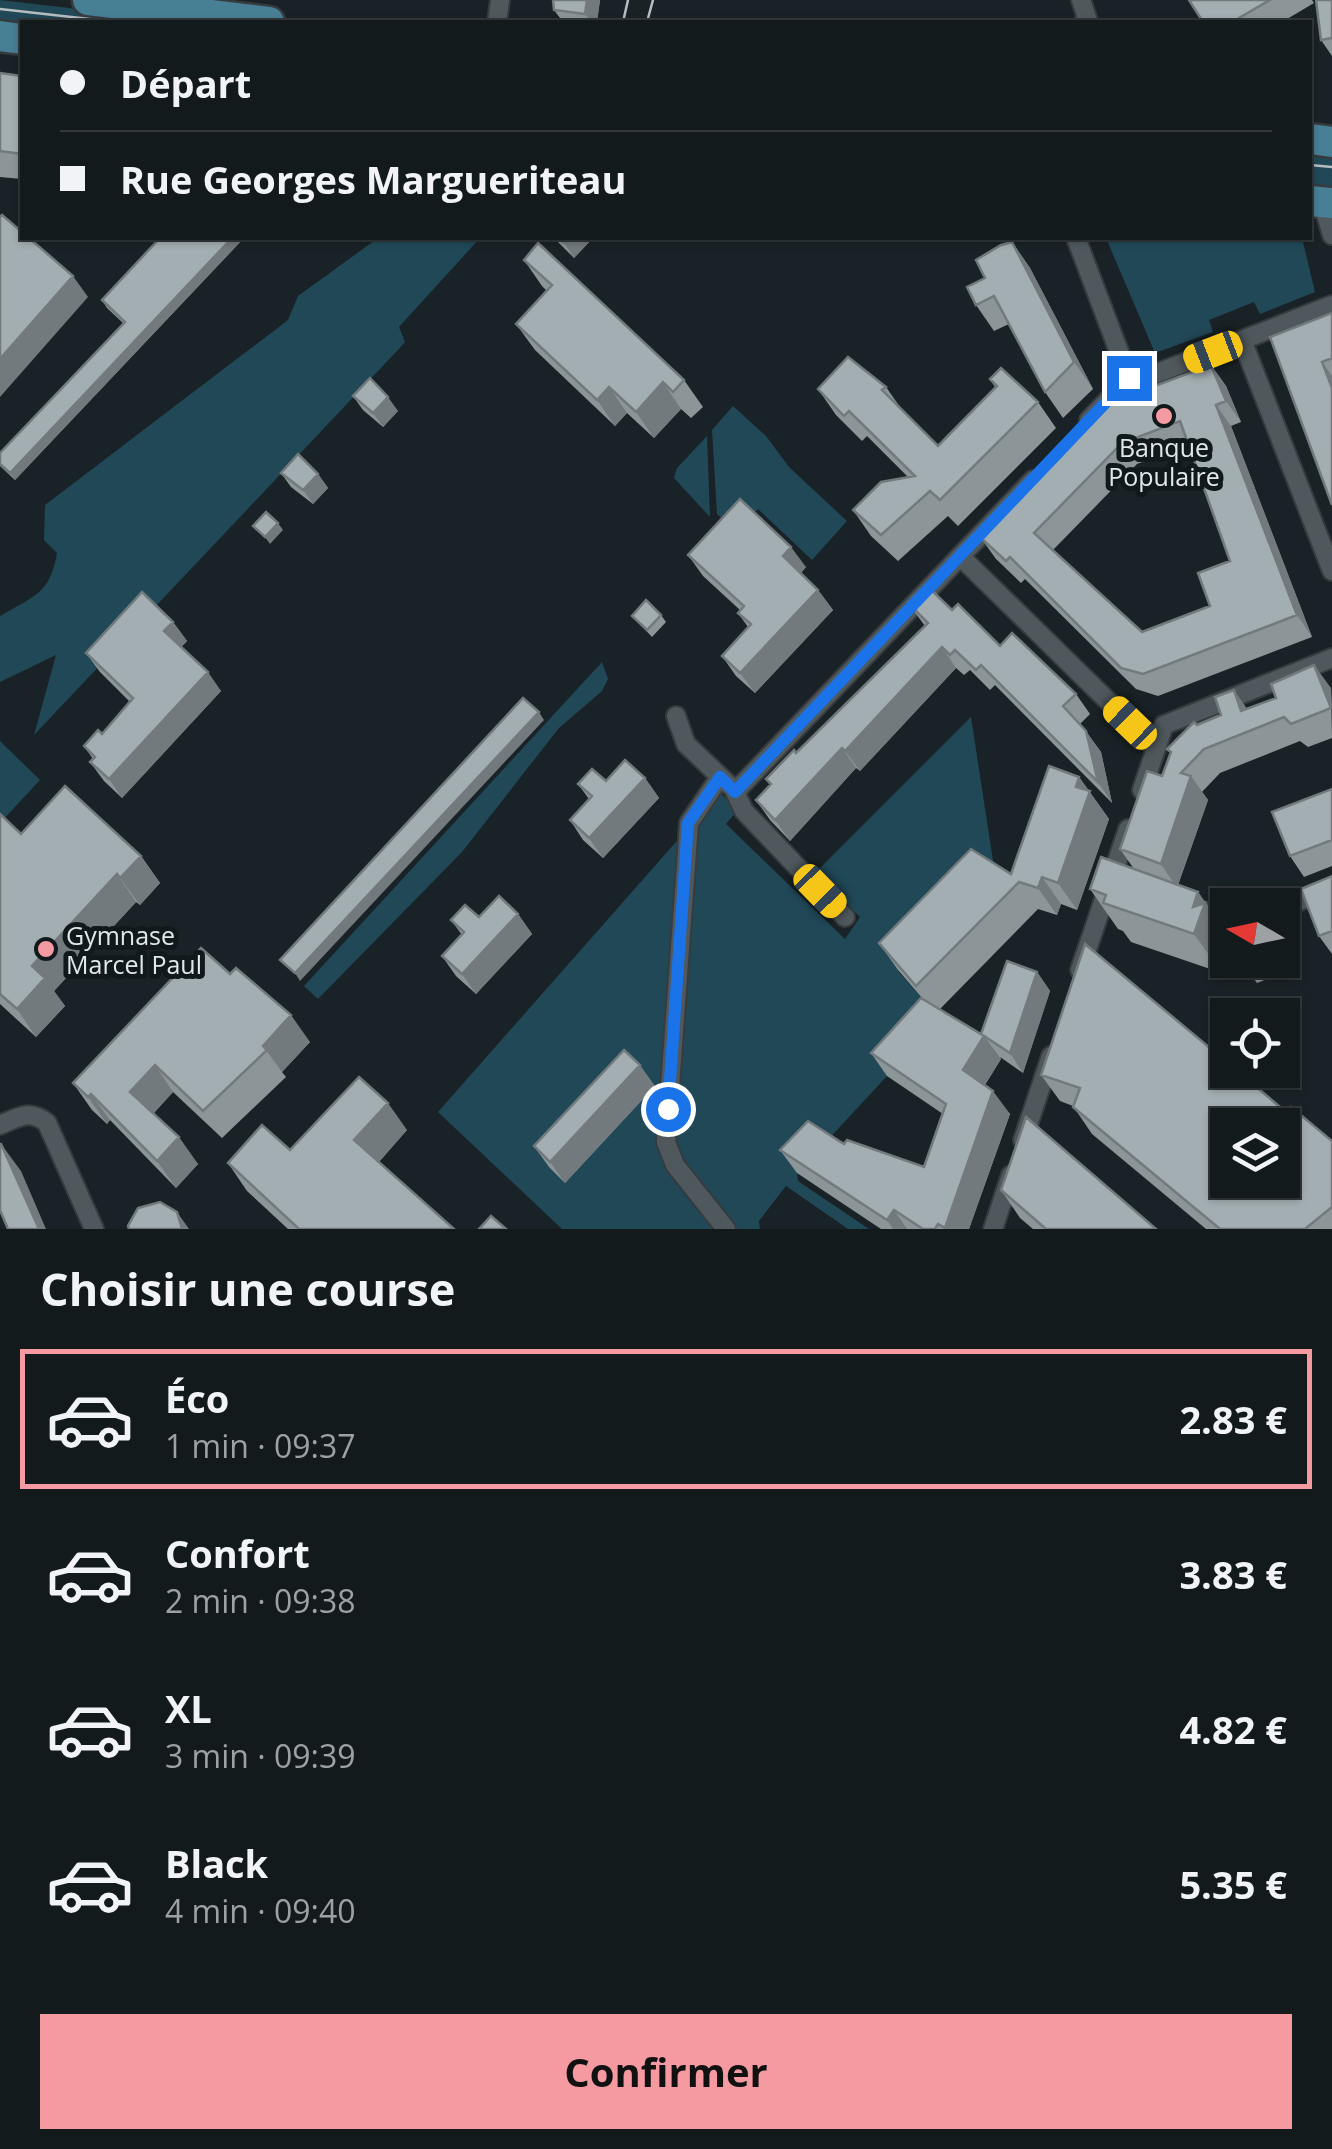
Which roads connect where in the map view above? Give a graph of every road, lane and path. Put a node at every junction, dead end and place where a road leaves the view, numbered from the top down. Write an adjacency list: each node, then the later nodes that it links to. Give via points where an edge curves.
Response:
1 (88, 0): 2 (main road)
2 (253, 20)
3 (1321, 202): 4 (street)
4 (1332, 235)
5 (1077, 240): 8 (street)
6 (1332, 305): 7 (street)
7 (1242, 340): 8 (street); 12 (street)
8 (1129, 378): 9 (street)
9 (1071, 439)
10 (1046, 466): 11 (street)
11 (961, 556): 15 (street); 17 (street)
12 (1332, 571)
13 (1332, 658): 15 (street, via 1164,724)
14 (676, 716): 16 (street, via 686,744)
15 (1156, 748): 23 (street, via 1118,879)
16 (720, 777): 17 (street); 27 (street, via 688,823 666,1142 675,1164)
17 (735, 792): 22 (street, via 744,811)
18 (1332, 888): 20 (street)
19 (1176, 901): 21 (street)
20 (1300, 901)
21 (1210, 913)
22 (845, 917)
23 (1074, 990)
24 (1055, 1044): 28 (street)
25 (0, 1125): 26 (street, via 24,1114 46,1122)
26 (94, 1229)
27 (726, 1229)
28 (993, 1229)

